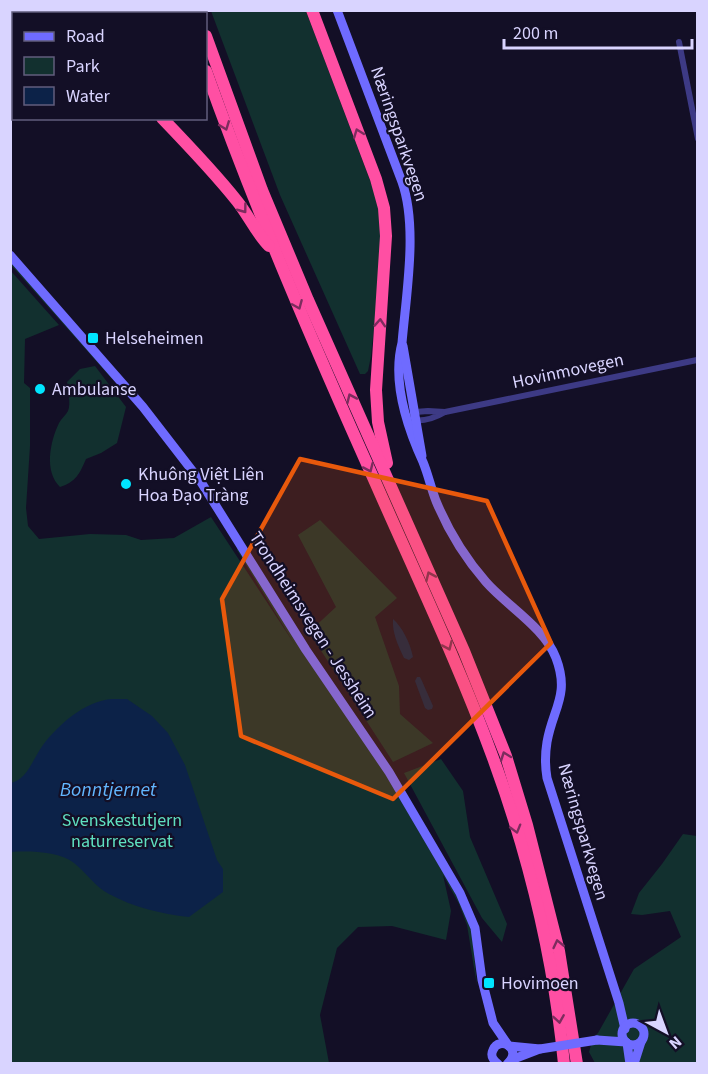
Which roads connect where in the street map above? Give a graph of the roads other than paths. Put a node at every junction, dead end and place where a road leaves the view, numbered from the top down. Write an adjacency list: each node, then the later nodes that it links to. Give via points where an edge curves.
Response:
1 (312, 10): 12 (highway, one-way to 1, via 384,455 377,412 384,208)
2 (337, 10): 11 (main road, Næringsparkvegen, via 406,192 410,227 399,356 400,382)
3 (207, 39): 12 (highway, one-way to 3, via 270,208)
4 (679, 42): 7 (street)
5 (207, 74): 8 (highway, one-way to 8)
6 (164, 120): 8 (highway, one-way to 8, via 230,193)
7 (698, 139)
8 (276, 254): 24 (highway, one-way to 24, via 494,760 548,952)
9 (10, 255): 14 (main road, Trondheimsvegen - Jessheim, via 143,407 201,482 306,650 389,772 469,911)
10 (698, 360): 11 (street, Hovinmovegen, via 438,416)
11 (413, 418): 13 (main road, Næringsparkvegen, via 417,452 441,512 464,554 498,595 546,640 556,658 562,689 547,740 547,778)
12 (399, 505): 25 (highway, one-way to 12, via 559,951 506,756)
13 (619, 1003): 15 (main road, Næringsparkvegen); 16 (main road, Næringsparkvegen)
14 (493, 1023): 20 (main road, Trondheimsvegen - Jessheim); 22 (main road, Trondheimsvegen - Jessheim)
15 (636, 1024): 16 (main road); 19 (main road, via 643,1030)
16 (624, 1029): 17 (main road); 18 (main road)
17 (597, 1040): 18 (main road); 21 (main road, bridge)
18 (626, 1042): 19 (main road); 26 (main road)
19 (641, 1042): 26 (main road)
20 (508, 1045): 21 (main road); 22 (main road, via 501,1043); 23 (main road, via 513,1051)
21 (540, 1049): 23 (main road)
22 (493, 1058)
23 (509, 1062)
24 (564, 1064)
25 (577, 1064)
26 (632, 1064)

